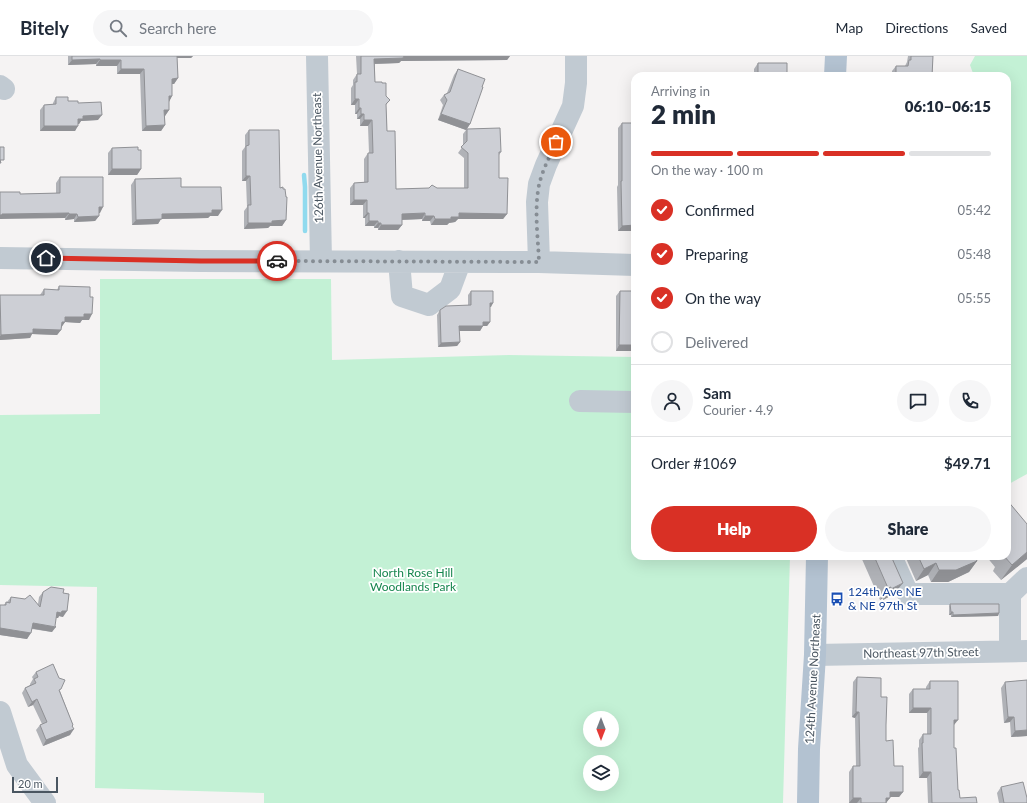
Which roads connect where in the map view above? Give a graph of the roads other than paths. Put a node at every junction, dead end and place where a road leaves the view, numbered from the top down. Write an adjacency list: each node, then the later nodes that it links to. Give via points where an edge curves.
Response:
1 (317, 56): 6 (street, 126th Avenue Northeast)
2 (576, 56): 9 (street, via 573,106 540,184 537,202)
3 (836, 56): 4 (main road)
4 (835, 72)
5 (0, 258): 6 (street)
6 (321, 261): 7 (street)
7 (399, 262): 8 (street); 8 (street, via 402,296 429,305 450,289)
8 (460, 262): 9 (street)
9 (539, 262): 10 (street)
10 (631, 265)
11 (580, 401): 12 (street)
12 (631, 402)
13 (817, 560): 18 (main road, 124th Avenue Northeast)
14 (894, 560): 16 (street, via 908,594)
15 (1027, 578): 16 (street)
16 (1010, 594): 17 (street)
17 (1018, 651): 18 (street, Northeast 97th Street)
18 (815, 655): 21 (main road, 124th Avenue Northeast)
19 (0, 712): 20 (street, via 17,765)
20 (45, 803)
21 (808, 803)

